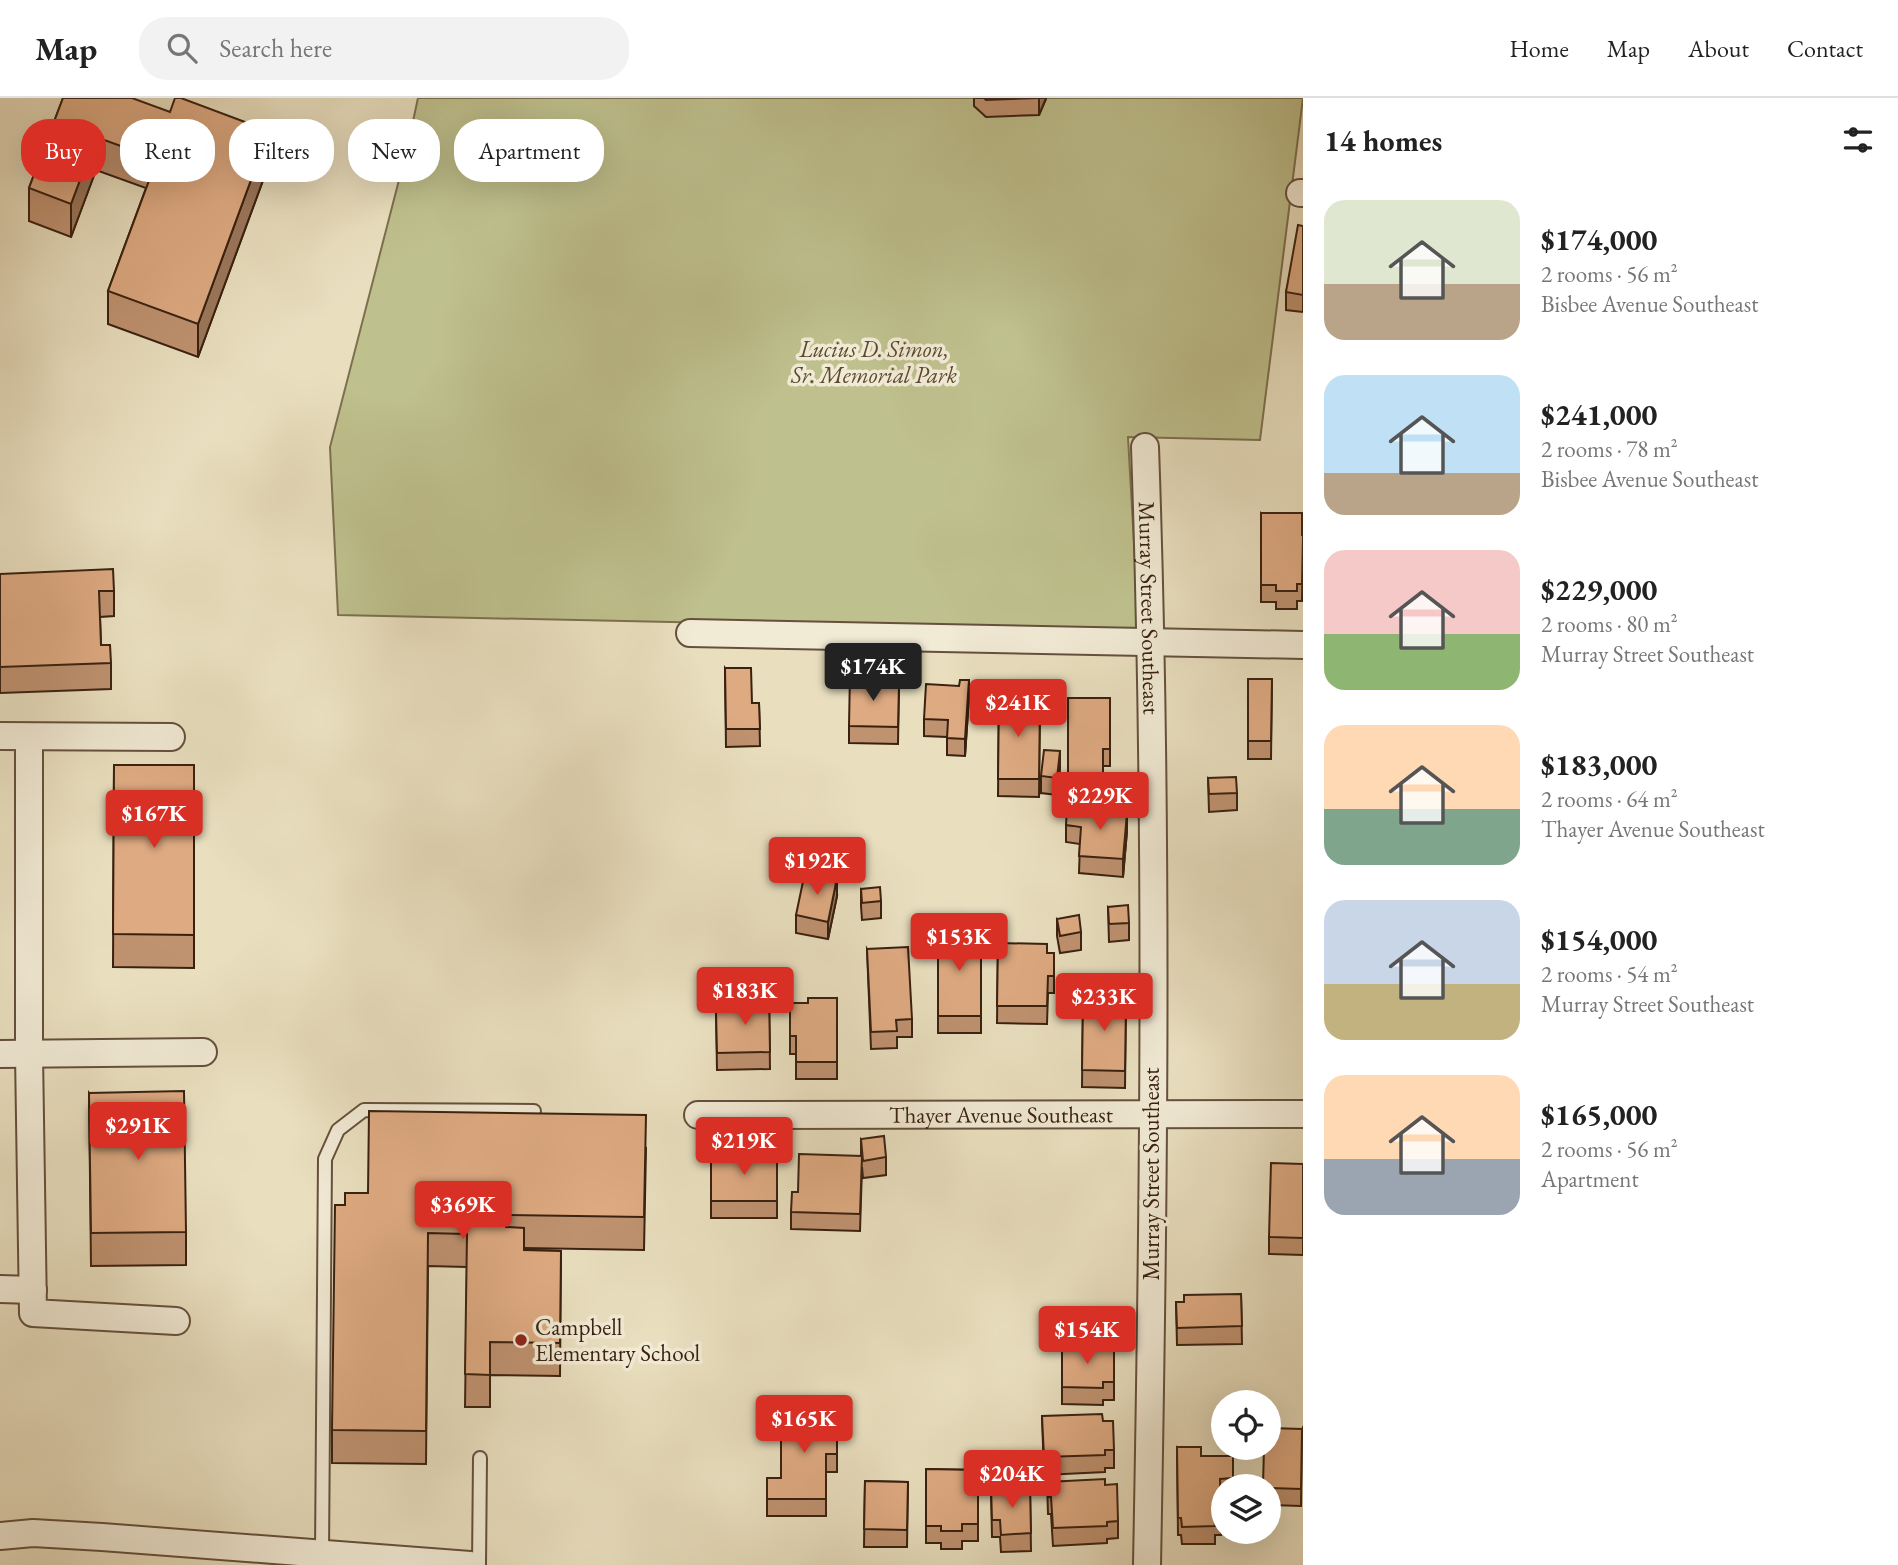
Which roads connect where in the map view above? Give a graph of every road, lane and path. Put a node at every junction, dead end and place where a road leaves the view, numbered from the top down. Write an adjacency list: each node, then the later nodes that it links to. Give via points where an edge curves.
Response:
1 (1144, 447): 3 (street, Murray Street Southeast)
2 (690, 633): 3 (street)
3 (1151, 642): 4 (street); 12 (street, Murray Street Southeast)
4 (1303, 645)
5 (0, 736): 6 (street)
6 (29, 737): 7 (street); 10 (street)
7 (171, 737)
8 (203, 1052): 10 (street)
9 (0, 1054): 10 (street)
10 (29, 1054): 16 (street)
11 (534, 1111): 20 (lane, via 364,1110 338,1129 325,1159)
12 (1152, 1114): 13 (street, Thayer Avenue Southeast); 14 (street, Thayer Avenue Southeast); 24 (street, Murray Street Southeast)
13 (1303, 1114)
14 (698, 1115)
15 (0, 1289): 16 (street)
16 (33, 1290): 17 (street, via 33,1313)
17 (176, 1321)
18 (480, 1458): 23 (lane)
19 (0, 1536): 21 (street, via 33,1533)
20 (322, 1554): 21 (street); 22 (street)
21 (269, 1557)
22 (470, 1565)
23 (480, 1565)
24 (1147, 1565)

